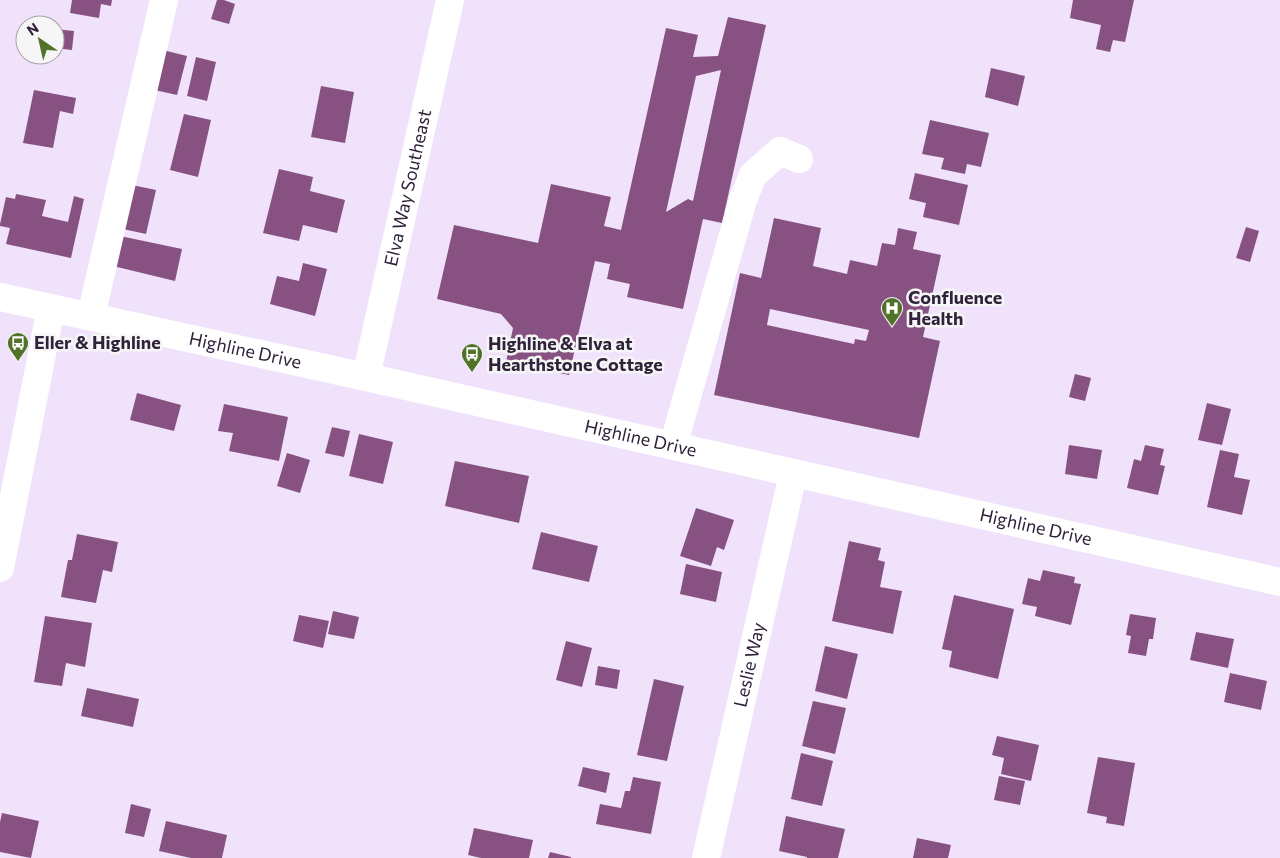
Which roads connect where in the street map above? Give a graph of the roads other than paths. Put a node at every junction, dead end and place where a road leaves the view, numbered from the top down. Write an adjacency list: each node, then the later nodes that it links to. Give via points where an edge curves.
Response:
1 (164, 0): 6 (street)
2 (450, 0): 7 (street, Elva Way Southeast)
3 (799, 159): 8 (street, via 780,150 753,175 743,200)
4 (0, 297): 5 (street, Highline Drive)
5 (51, 308): 6 (street, Highline Drive); 10 (street)
6 (91, 316): 7 (street, Highline Drive)
7 (366, 377): 8 (street, Highline Drive)
8 (673, 446): 9 (street, Highline Drive)
9 (793, 474): 11 (street, Highline Drive); 12 (street, Leslie Way)
10 (0, 568)
11 (1280, 582)
12 (706, 858)

